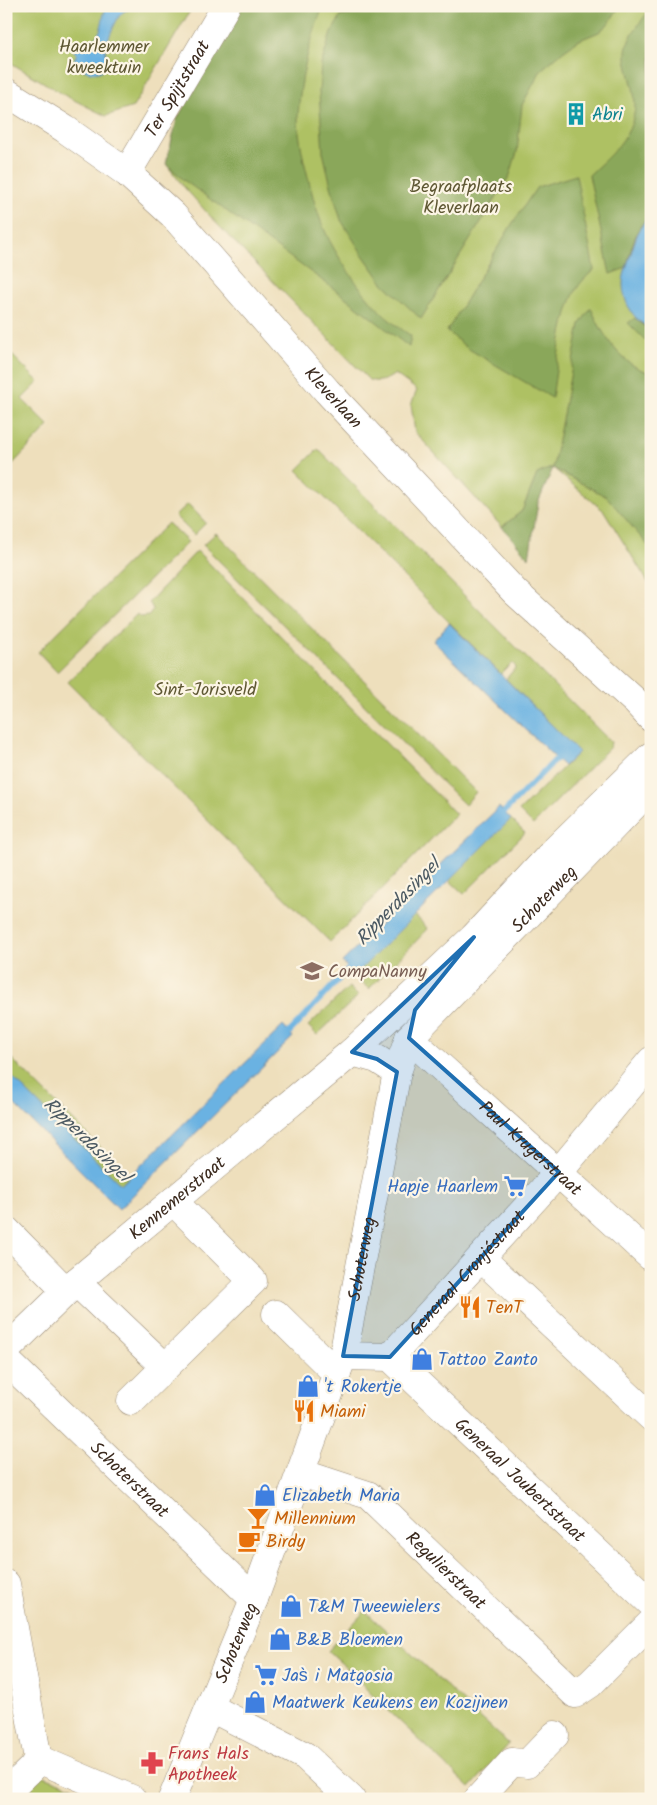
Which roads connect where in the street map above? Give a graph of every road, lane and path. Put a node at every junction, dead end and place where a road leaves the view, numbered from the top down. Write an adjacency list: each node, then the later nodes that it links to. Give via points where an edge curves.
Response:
1 (226, 6): 3 (street, Ter Spijtstraat)
2 (6, 92): 3 (street, Kleverlaan)
3 (127, 172): 4 (street, Kleverlaan, via 173,215 327,392 515,592)
4 (651, 718)
5 (651, 756): 7 (street, Schoterweg, via 555,850)
6 (651, 788): 8 (street, Schoterweg)
7 (474, 937): 8 (street, via 415,1010); 9 (street, Schoterweg)
8 (409, 1038): 11 (street, Schoterweg); 12 (street, Paul Krugerstraat)
9 (352, 1052): 11 (street, via 377,1059); 13 (street, Kennemerstraat)
10 (651, 1060): 12 (street, Generaal Cronjéstraat)
11 (397, 1072): 22 (street, Schoterweg)
12 (559, 1172): 15 (street, Paul Krugerstraat); 16 (street, Generaal Cronjéstraat)
13 (173, 1200): 17 (street, Kennemerstraat); 23 (street, via 253,1281)
14 (6, 1230): 17 (street)
15 (651, 1257)
16 (481, 1258): 20 (street, Generaal Cronjéstraat); 25 (street)
17 (71, 1286): 19 (street, Kennemerstraat); 23 (street)
18 (276, 1314): 22 (street)
19 (6, 1350)
20 (390, 1357): 22 (street); 29 (street, Generaal Joubertstraat)
21 (6, 1360): 28 (street, Schoterstraat)
22 (340, 1365): 26 (street, Schoterweg)
23 (166, 1367): 24 (street)
24 (131, 1401)
25 (651, 1417)
26 (301, 1472): 28 (street, Schoterweg); 30 (street, Regulierstraat, via 368,1495 575,1694 590,1684)
27 (6, 1584): 33 (street)
28 (254, 1599): 31 (street, Schoterweg)
29 (651, 1603)
30 (651, 1622)
31 (211, 1708): 36 (street, Schoterweg); 37 (street, via 306,1756)
32 (555, 1735): 38 (street, via 527,1764 512,1762)
33 (38, 1759): 34 (street); 35 (street)
34 (6, 1793)
35 (132, 1799)
36 (172, 1799)
37 (351, 1799)
38 (478, 1799)

